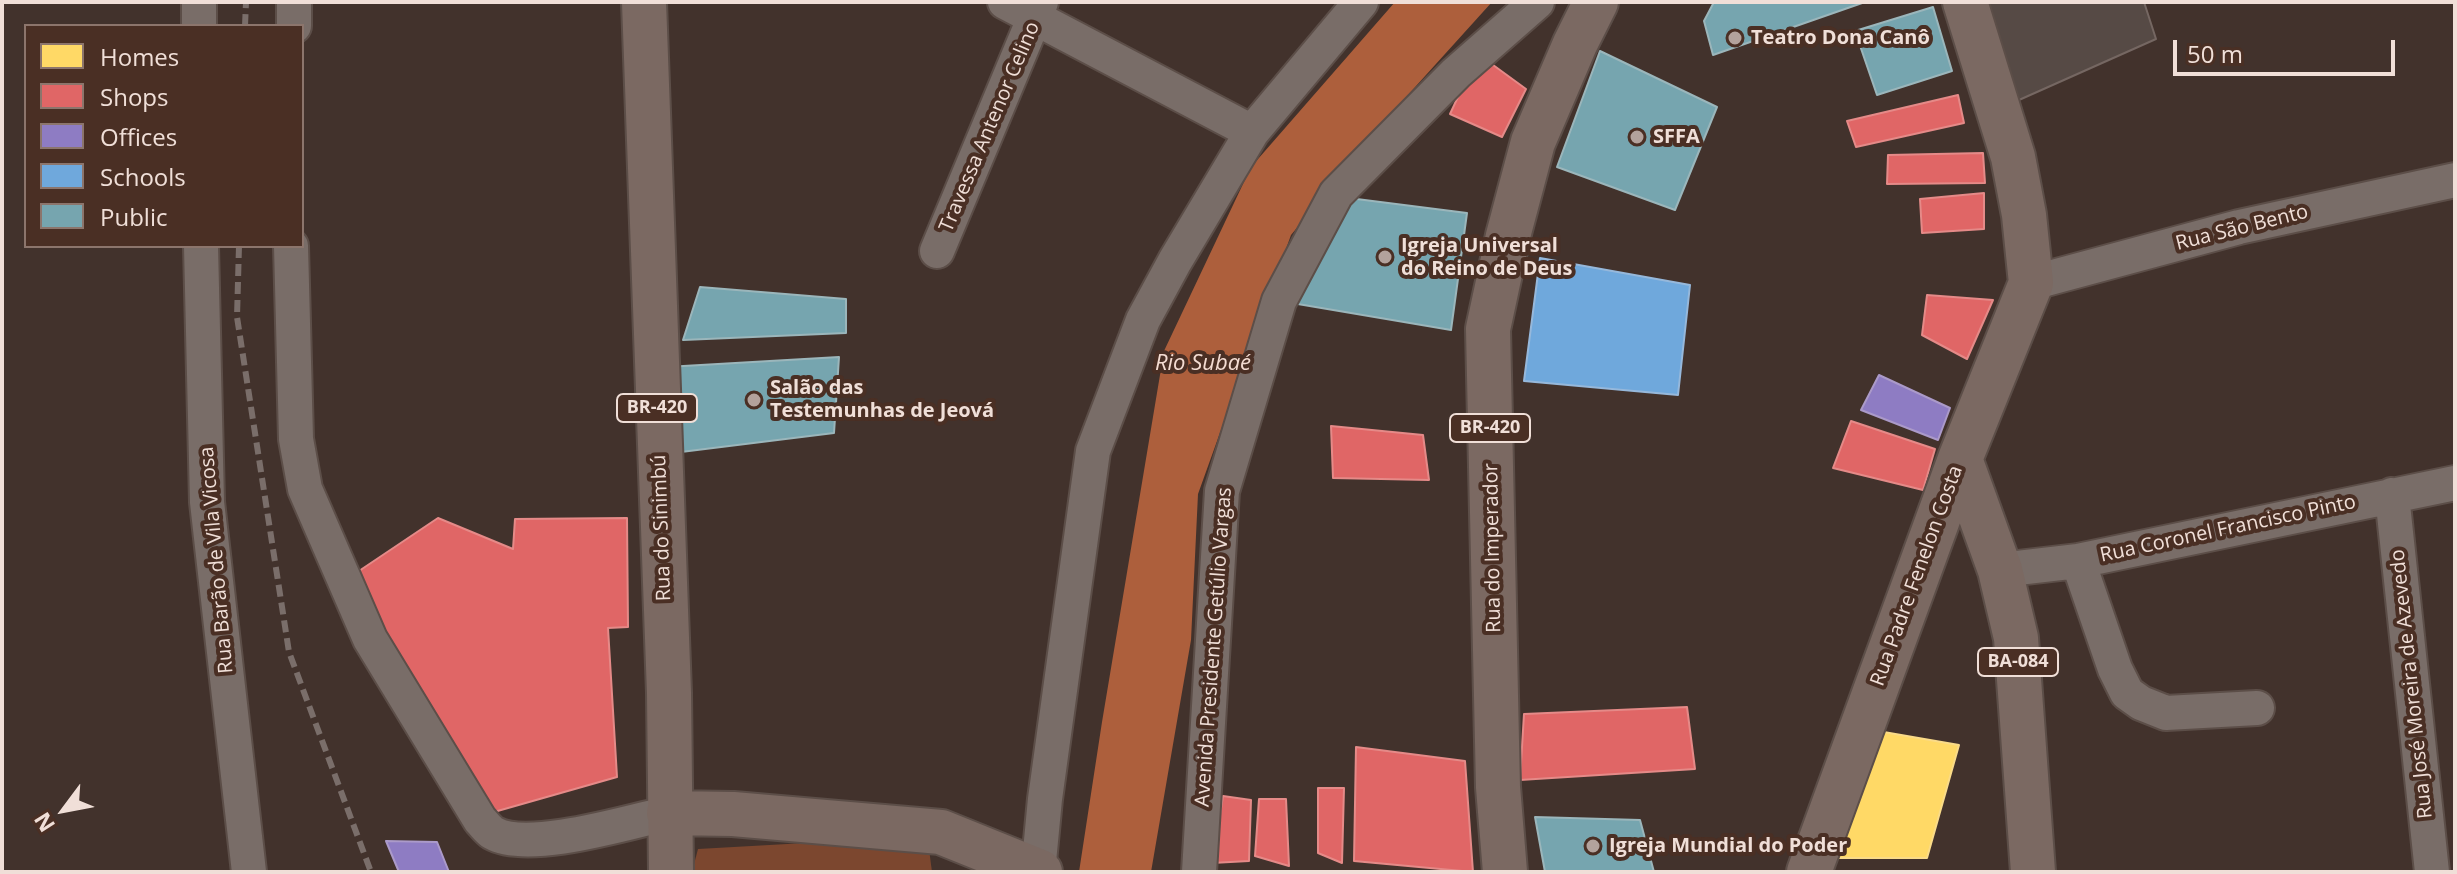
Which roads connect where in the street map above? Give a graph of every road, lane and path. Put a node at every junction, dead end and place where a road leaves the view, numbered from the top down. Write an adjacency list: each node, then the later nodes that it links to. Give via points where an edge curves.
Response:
1 (199, 2): 10 (street)
2 (294, 2): 11 (street)
3 (644, 2): 24 (main road, Rua do Sinimbú / BR-420)
4 (1005, 2): 9 (street)
5 (1361, 2): 12 (street)
6 (1537, 2): 29 (street, Avenida Presidente Getúlio Vargas, via 1465,64 1336,194 1279,301 1222,491)
7 (1596, 2): 30 (main road, Rua do Imperador / BR-420, via 1533,142 1488,329 1498,787)
8 (1965, 2): 17 (main road, via 2013,157)
9 (1038, 11): 12 (street); 16 (street, Travessa Antenor Celino)
10 (199, 24)
11 (294, 24)
12 (1252, 132): 28 (street, via 1143,320 1093,451)
13 (2455, 180): 17 (street, Rua São Bento, via 2239,227)
14 (201, 248): 26 (street, Rua Barão de Vila Vicosa, via 207,502)
15 (291, 248): 24 (street, via 296,439 305,489 370,639 480,820 492,833 544,840)
16 (937, 251)
17 (2031, 283): 18 (main road, Rua Padre Fenelon Costa)
18 (1960, 459): 22 (main road, BA-084); 31 (main road, Rua Padre Fenelon Costa)
19 (2455, 483): 20 (street, Rua Coronel Francisco Pinto)
20 (2392, 495): 21 (street, Rua Coronel Francisco Pinto); 33 (street, Rua José Moreira de Azevedo)
21 (2078, 561): 22 (street, Rua Coronel Francisco Pinto); 23 (street, via 2127,693 2166,713)
22 (2000, 570): 32 (main road, BA-084, via 2016,638)
23 (2257, 708)
24 (669, 813): 25 (main road, via 733,814); 27 (main road, BR-420)
25 (944, 852): 28 (main road)
26 (249, 872)
27 (671, 872)
28 (1039, 872)
29 (1199, 872)
30 (1505, 872)
31 (1809, 872)
32 (2033, 872)
33 (2432, 872)

